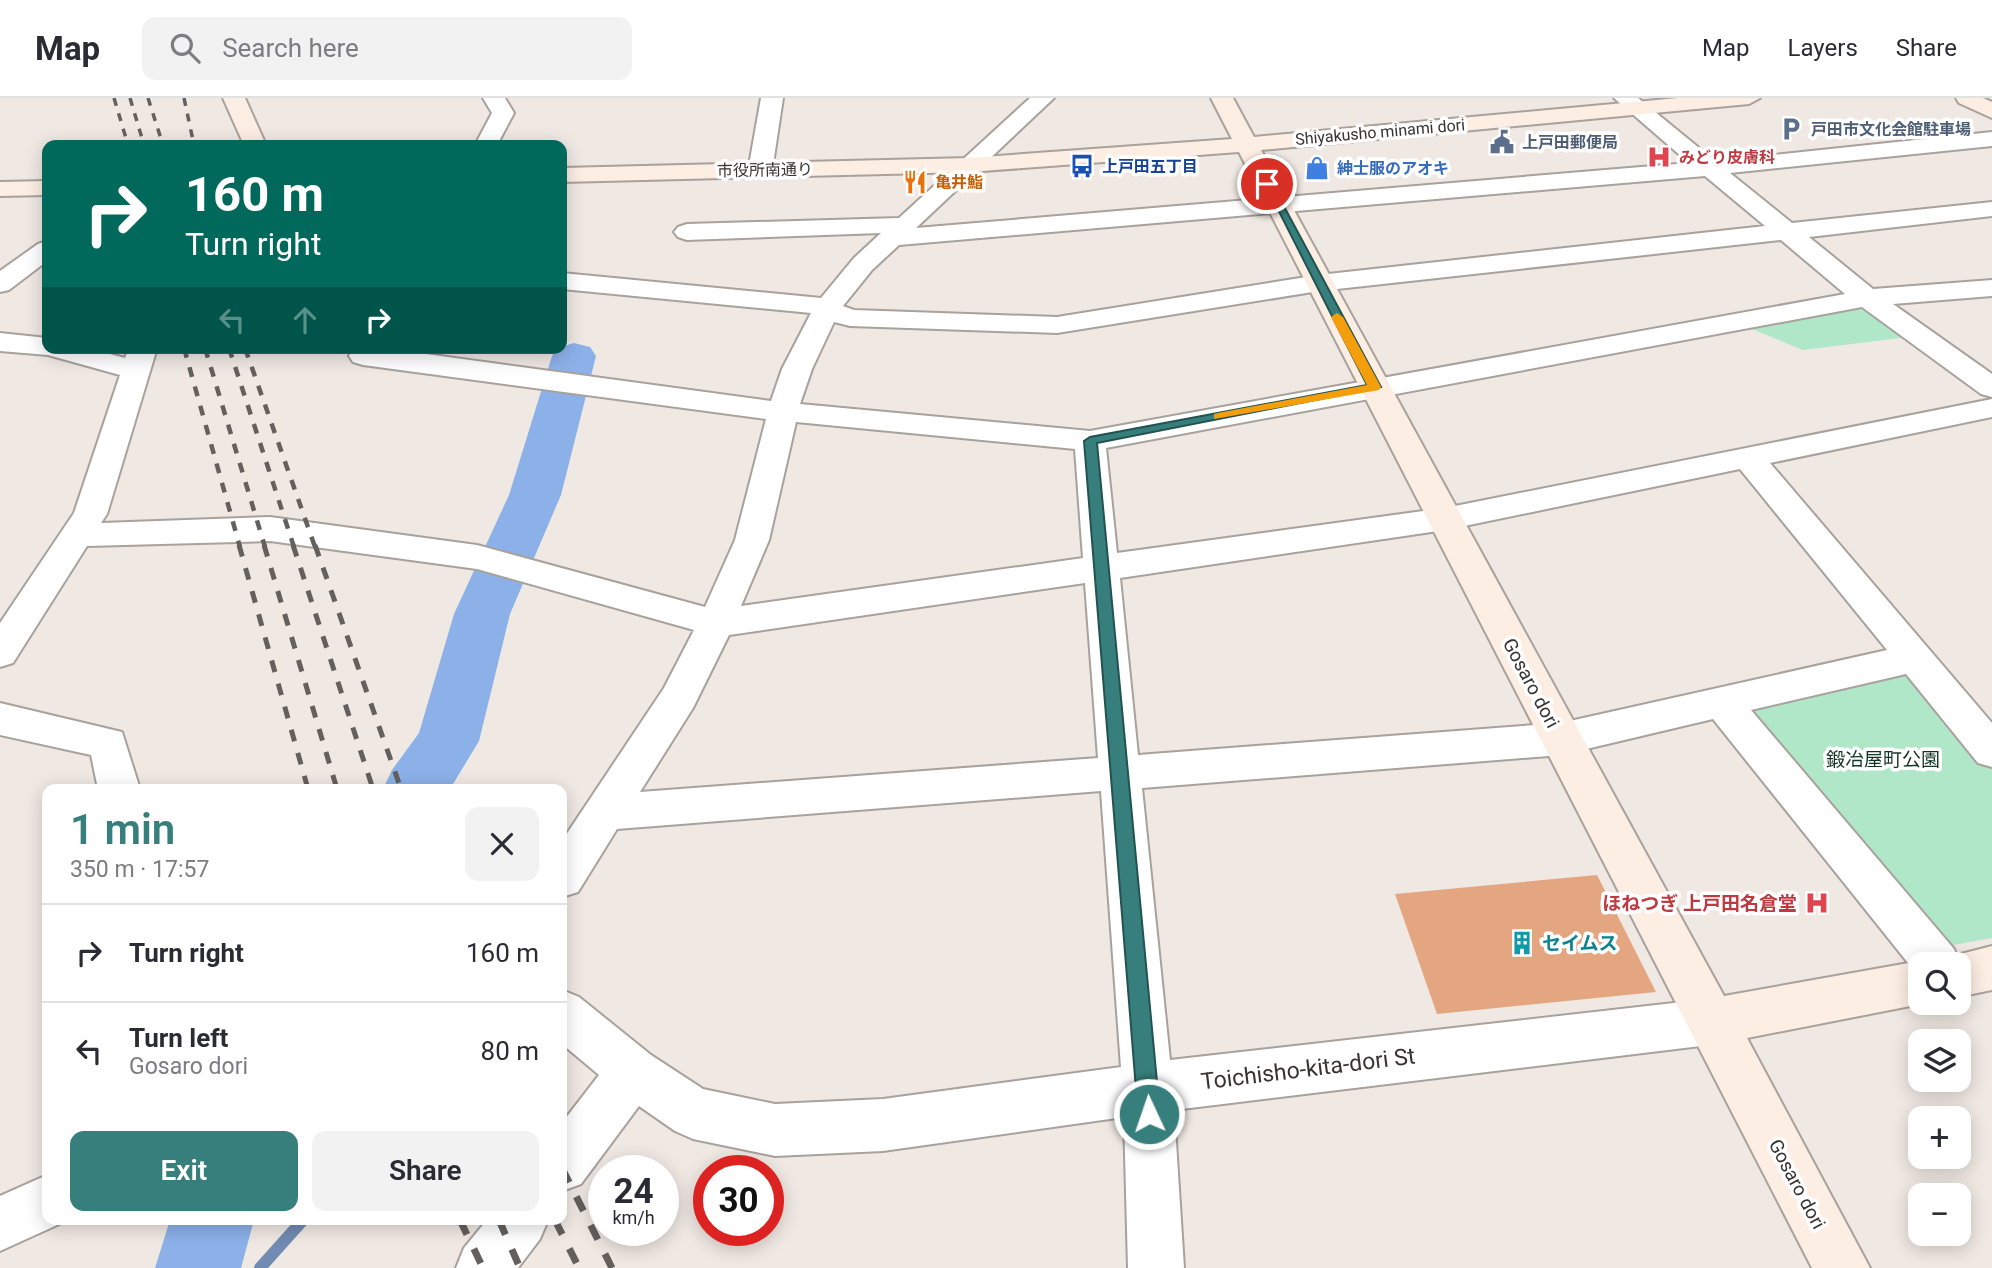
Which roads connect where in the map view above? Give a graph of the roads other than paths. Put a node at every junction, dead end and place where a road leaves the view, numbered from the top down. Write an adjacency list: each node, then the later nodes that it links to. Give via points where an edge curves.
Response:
1 (234, 98): 11 (street)
2 (494, 98): 12 (street, via 503,113)
3 (772, 98): 16 (street)
4 (1043, 98): 14 (street)
5 (1222, 98): 13 (street, Gosaro dori)
6 (1749, 98): 8 (street, Shiyakusho minami dori)
7 (1967, 98): 9 (street)
8 (1632, 103): 13 (street, Shiyakusho minami dori); 15 (street)
9 (1992, 111)
10 (1992, 139): 15 (street)
11 (253, 140)
12 (489, 140)
13 (1245, 144): 14 (street, Shiyakusho minami dori); 20 (street, Gosaro dori)
14 (968, 165): 16 (street, 市役所南通り); 24 (street)
15 (1711, 168): 20 (street); 22 (street)
16 (760, 170): 17 (street, 市役所南通り)
17 (567, 175)
18 (42, 188): 19 (street)
19 (0, 189)
20 (1278, 205): 24 (street); 27 (street, Gosaro dori)
21 (1992, 209): 22 (street)
22 (1784, 230): 27 (street); 30 (street)
23 (687, 232): 24 (street)
24 (898, 232): 31 (street, via 863,264)
25 (42, 253): 28 (street)
26 (567, 281): 31 (street)
27 (1319, 283): 31 (street, via 1057,325 850,318); 37 (street, Gosaro dori)
28 (0, 284)
29 (1992, 288): 30 (street)
30 (1867, 298): 37 (street); 38 (street)
31 (827, 308): 40 (street, via 797,369)
32 (0, 342): 33 (street)
33 (42, 346)
34 (100, 354): 36 (street)
35 (364, 354): 40 (street)
36 (139, 359): 44 (street, via 90,514)
37 (1375, 387): 41 (street); 43 (street, Gosaro dori)
38 (1992, 388)
39 (1992, 408): 42 (street)
40 (783, 411): 41 (street); 46 (street, via 752,540)
41 (1090, 441): 45 (street)
42 (1749, 459): 43 (street); 48 (street)
43 (1445, 519): 45 (street); 51 (street, Gosaro dori)
44 (78, 535): 46 (street, via 270,529 477,557); 47 (street)
45 (1100, 569): 46 (street); 53 (street)
46 (716, 622): 55 (street, via 679,697)
47 (0, 653)
48 (1915, 658): 49 (street); 52 (street)
49 (1723, 704): 51 (street); 57 (street)
50 (0, 719): 54 (street, via 108,743)
51 (1561, 739): 53 (street); 62 (street, Gosaro dori)
52 (1992, 751)
53 (1119, 774): 55 (street); 64 (street)
54 (118, 784)
55 (606, 812): 56 (street)
56 (567, 870)
57 (1927, 952)
58 (1992, 968): 59 (street)
59 (1971, 972)
60 (1908, 985): 62 (street, Toichisho-kita-dori St)
61 (567, 1017): 63 (street, Toichisho-kita-dori St)
62 (1709, 1022): 64 (street, Toichisho-kita-dori St); 71 (street, Gosaro dori)
63 (632, 1072): 64 (street, Toichisho-kita-dori St, via 693,1113 775,1130 883,1125); 65 (street)
64 (1148, 1088): 70 (street)
65 (567, 1158)
66 (42, 1204): 67 (street)
67 (0, 1224)
68 (517, 1225): 69 (street)
69 (484, 1268)
70 (1157, 1268)
71 (1842, 1268)

